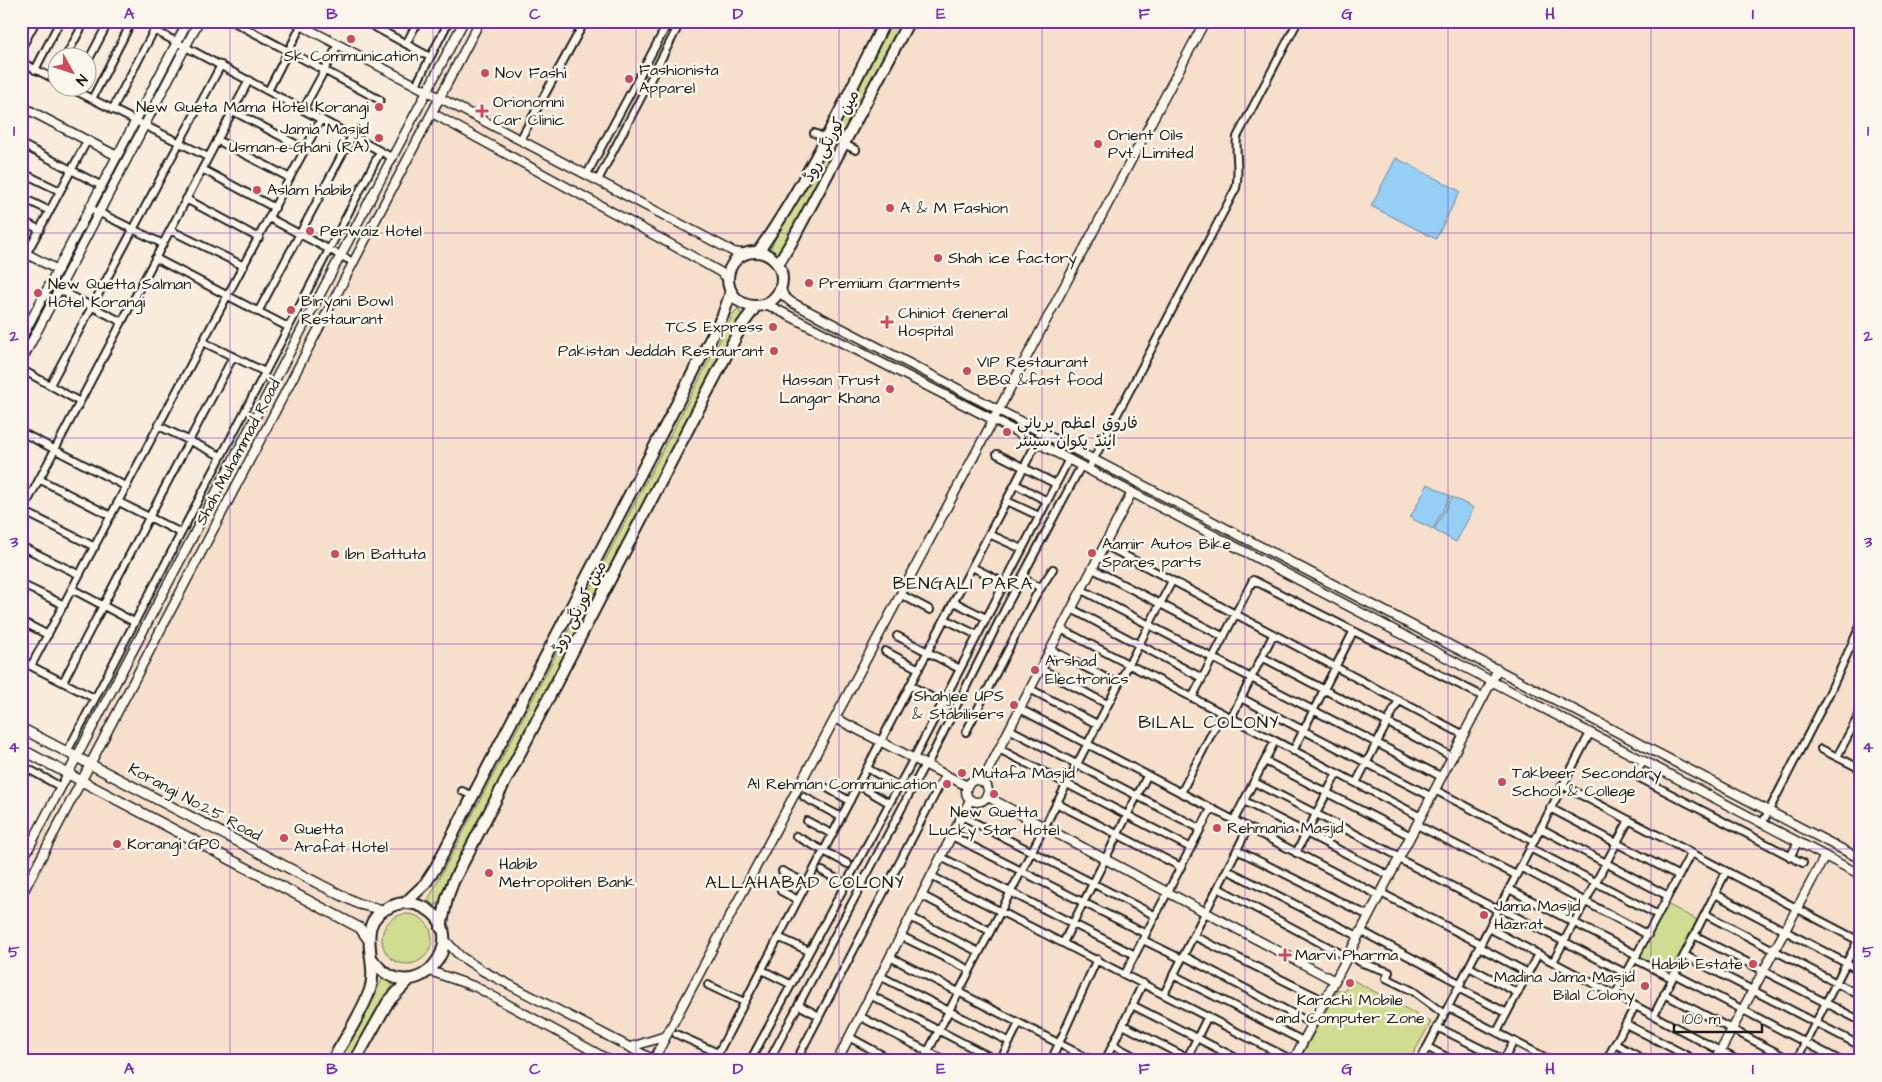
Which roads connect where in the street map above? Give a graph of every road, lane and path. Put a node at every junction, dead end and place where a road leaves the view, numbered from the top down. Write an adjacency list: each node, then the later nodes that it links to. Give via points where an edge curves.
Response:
1 (36, 21): 31 (street)
2 (60, 21): 36 (street)
3 (85, 21): 29 (street)
4 (109, 21): 30 (street)
5 (132, 21): 44 (street)
6 (159, 21): 24 (street)
7 (188, 21): 25 (street)
8 (199, 21): 28 (street)
9 (232, 21): 32 (street)
10 (293, 21): 23 (street)
11 (364, 21): 26 (street)
12 (449, 21): 33 (street)
13 (464, 21): 42 (street, Shah Muhammad Road)
14 (480, 21): 43 (street, Shah Muhammad Road)
15 (585, 21): 60 (street)
16 (669, 21): 51 (street)
17 (681, 21): 53 (street)
18 (885, 21): 58 (main road, مین کورنگی روڈ)
19 (909, 21): 64 (main road, مین کورنگی روڈ)
20 (1205, 21): 123 (street)
21 (1298, 21): 133 (street, via 1237,137 1236,188)
22 (415, 22): 26 (street)
23 (301, 26): 27 (street); 32 (street)
24 (154, 30): 25 (street); 47 (street)
25 (178, 42): 28 (street); 54 (street)
26 (406, 44): 33 (street)
27 (338, 45): 37 (street); 40 (street)
28 (186, 46): 35 (street); 55 (street)
29 (70, 48)
30 (95, 48)
31 (21, 49)
32 (288, 51): 37 (street); 41 (street)
33 (430, 57): 40 (street)
34 (21, 62): 36 (street)
35 (221, 65): 39 (street); 62 (street)
36 (35, 70): 38 (street)
37 (325, 70): 45 (street); 48 (street)
38 (48, 76)
39 (249, 80): 41 (street); 49 (street)
40 (416, 86): 42 (street)
41 (268, 91): 48 (street)
42 (428, 92): 43 (street); 50 (street); 70 (street, Shah Muhammad Road)
43 (440, 98): 50 (street, Shah Muhammad Road); 60 (street)
44 (92, 99): 47 (street)
45 (380, 100)
46 (21, 106): 61 (street)
47 (112, 110): 54 (street)
48 (303, 110): 52 (street)
49 (232, 111): 59 (street); 65 (street)
50 (432, 113): 99 (street, Shah Muhammad Road); 104 (street)
51 (619, 114): 53 (street); 74 (street)
52 (321, 119): 57 (street); 65 (street)
53 (630, 120): 76 (street)
54 (136, 122): 55 (street); 68 (street)
55 (145, 126): 62 (street); 84 (street)
56 (814, 133): 58 (street)
57 (352, 136): 67 (street); 90 (street)
58 (825, 138): 94 (main road, مین کورنگی روڈ)
59 (218, 140): 69 (street); 75 (street)
60 (520, 140): 74 (street)
61 (87, 141): 68 (street); 72 (street)
62 (180, 142): 69 (street); 87 (street)
63 (21, 144): 72 (street)
64 (844, 144): 66 (street); 101 (main road, مین کورنگی روڈ)
65 (305, 149): 75 (street)
66 (856, 150)
67 (380, 152): 70 (street); 93 (street)
68 (117, 156): 77 (street)
69 (208, 157): 71 (street)
70 (393, 158): 97 (street, Shah Muhammad Road)
71 (202, 169): 80 (street); 82 (street)
72 (71, 171): 77 (street); 78 (street)
73 (21, 172): 78 (street)
74 (587, 174): 76 (street)
75 (290, 178): 82 (street)
76 (598, 180): 96 (street, via 734,252)
77 (102, 186): 81 (street)
78 (60, 191): 83 (street)
79 (21, 197): 83 (street)
80 (186, 199): 89 (street); 91 (street)
81 (90, 208): 84 (street); 103 (street)
82 (275, 208): 85 (street)
83 (50, 211): 88 (street)
84 (100, 213): 87 (street); 107 (street)
85 (269, 218): 90 (street); 91 (street)
86 (21, 220): 88 (street)
87 (134, 229): 92 (street); 111 (street)
88 (40, 230): 95 (street)
89 (170, 230): 92 (street); 102 (street)
90 (300, 234): 93 (street); 112 (street)
91 (259, 238): 102 (street)
92 (163, 244): 98 (street)
93 (329, 249): 97 (street); 114 (street)
94 (758, 252): 96 (main road); 101 (main road)
95 (24, 253): 100 (street); 103 (street)
96 (745, 254): 104 (main road, via 733,264)
97 (342, 256): 99 (street); 130 (street, Shah Muhammad Road)
98 (155, 258): 109 (street); 113 (street)
99 (353, 262): 135 (street, Shah Muhammad Road)
100 (21, 264)
101 (778, 264): 106 (main road, via 782,277)
102 (244, 266): 109 (street)
103 (58, 270): 105 (street)
104 (728, 278): 108 (main road)
105 (50, 285): 107 (street); 115 (street)
106 (780, 289): 110 (main road, via 776,296); 123 (street, via 791,302)
107 (60, 290): 111 (street); 118 (street)
108 (731, 292): 110 (main road, via 742,303); 273 (main road, مین کورنگی روڈ, via 723,315 666,415)
109 (228, 296): 112 (street); 116 (street)
110 (761, 305): 124 (street); 365 (main road, مین کورنگی روڈ, via 742,324 454,882 446,898)
111 (93, 306): 113 (street); 121 (street)
112 (258, 312): 114 (street)
113 (122, 322): 122 (street)
114 (288, 327): 120 (street)
115 (21, 339)
116 (203, 342): 117 (street); 125 (street)
117 (233, 357): 120 (street); 127 (street)
118 (21, 362)
119 (21, 370): 121 (street)
120 (264, 372): 132 (street)
121 (50, 385): 122 (street)
122 (80, 402): 129 (street)
123 (998, 408): 124 (street); 133 (street)
124 (992, 419): 128 (street); 167 (street)
125 (159, 426): 127 (street); 141 (street)
126 (22, 435): 129 (street)
127 (189, 440): 132 (street); 149 (street)
128 (1037, 442): 134 (street); 136 (street)
129 (55, 449): 138 (street); 141 (street)
130 (237, 454): 135 (street); 241 (street, Shah Muhammad Road)
131 (997, 454): 136 (street)
132 (221, 456): 150 (street)
133 (1094, 458): 137 (street); 201 (street)
134 (1069, 459): 137 (street); 140 (street)
135 (250, 461): 246 (street, Shah Muhammad Road)
136 (1024, 468): 139 (street); 140 (street)
137 (1085, 468): 142 (street); 160 (street)
138 (39, 479): 146 (street); 147 (street)
139 (1015, 484): 143 (street); 144 (street)
140 (1056, 484): 144 (street)
141 (127, 487): 145 (street)
142 (1132, 492): 152 (street); 204 (street)
143 (1007, 501): 148 (street); 151 (street)
144 (1047, 501): 148 (street)
145 (119, 502): 147 (street); 149 (street)
146 (22, 512): 154 (street)
147 (111, 516): 154 (street)
148 (1039, 516): 155 (street)
149 (149, 517): 150 (street); 171 (street)
150 (181, 533): 178 (street)
151 (989, 534): 155 (street); 156 (street)
152 (1105, 545): 158 (street); 161 (street)
153 (21, 546): 159 (street)
154 (95, 547): 159 (street)
155 (1022, 549): 162 (street)
156 (972, 567): 162 (street); 168 (street)
157 (1053, 569): 164 (street)
158 (1093, 569): 166 (street); 169 (street)
159 (80, 575): 165 (street)
160 (1022, 578): 164 (street); 250 (street)
161 (1172, 581): 169 (street); 174 (street)
162 (1004, 583): 175 (street)
163 (21, 584): 170 (street)
164 (1041, 588): 228 (street)
165 (72, 589): 170 (street); 171 (street)
166 (1082, 590): 172 (street); 180 (street)
167 (900, 594): 173 (street); 221 (street)
168 (954, 602): 175 (street); 176 (street)
169 (1160, 604): 180 (street); 187 (street)
170 (64, 605): 183 (street)
171 (102, 606): 178 (street); 205 (street)
172 (1072, 609): 181 (street); 188 (street)
173 (930, 610)
174 (1235, 615): 182 (street, via 1253,580); 185 (street); 187 (street)
175 (986, 618): 184 (street)
176 (945, 619): 184 (street); 191 (street)
177 (21, 621): 183 (street)
178 (134, 622): 211 (street)
179 (1861, 624): 284 (street, via 1829,694)
180 (1149, 625): 188 (street); 193 (street)
181 (1061, 630): 189 (street); 195 (street)
182 (1353, 632): 197 (street); 210 (street)
183 (48, 635): 196 (street)
184 (977, 635): 199 (street)
185 (1273, 635): 192 (street); 197 (street)
186 (897, 636): 191 (street)
187 (1224, 637): 193 (street)
188 (1139, 644): 195 (street); 202 (street)
189 (1051, 650): 200 (street); 206 (street)
190 (885, 652): 198 (street)
191 (928, 652): 198 (street); 199 (street)
192 (1262, 657): 203 (street); 209 (street)
193 (1213, 658): 202 (street); 203 (street)
194 (21, 661): 196 (street)
195 (1128, 664): 206 (street); 212 (street)
196 (31, 666): 205 (street)
197 (1335, 667): 209 (street); 214 (street)
198 (919, 669): 207 (street)
199 (960, 669): 215 (street)
200 (1041, 669): 208 (street); 216 (street)
201 (1498, 669): 204 (street); 284 (street)
202 (1202, 678): 212 (street)
203 (1251, 678): 213 (street); 218 (street)
204 (1492, 681): 210 (street); 229 (street)
205 (63, 682): 211 (street)
206 (1118, 684): 216 (street)
207 (910, 685): 215 (street); 231 (street)
208 (1030, 689): 217 (street); 224 (street)
209 (1324, 689): 218 (street); 223 (street)
210 (1484, 697): 230 (street)
211 (94, 698): 238 (street)
212 (1192, 698): 220 (street)
213 (1241, 698): 222 (street); 227 (street)
214 (1399, 700): 223 (street); 230 (street)
215 (942, 703): 243 (street)
216 (1107, 704): 224 (street)
217 (1020, 709): 226 (street); 234 (street)
218 (1314, 711): 227 (street); 233 (street)
219 (1861, 711): 242 (street)
220 (1222, 713): 222 (street); 270 (street)
221 (835, 718): 231 (street); 449 (street)
222 (1231, 718): 232 (street)
223 (1387, 722): 233 (street); 240 (street)
224 (1097, 724): 234 (street)
225 (21, 728): 238 (main road, Korangi No.2.5 Road)
226 (1009, 729): 235 (street); 247 (street)
227 (1303, 731): 237 (street); 245 (street)
228 (966, 732)
229 (1590, 733): 248 (street); 266 (street)
230 (1464, 734): 240 (street)
231 (881, 741): 243 (street); 251 (street)
232 (1275, 741): 237 (street); 244 (street)
233 (1376, 743): 245 (street); 257 (street)
234 (1087, 744): 247 (street); 256 (street)
235 (999, 748): 259 (street); 261 (street)
236 (1821, 749): 242 (street)
237 (1294, 750): 253 (street)
238 (66, 752): 241 (main road, Korangi No.2.5 Road)
239 (23, 753): 254 (main road, Korangi No.2.5 Road)
240 (1453, 756): 257 (street)
241 (77, 757): 246 (main road, Korangi No.2.5 Road); 254 (street, Shah Muhammad Road)
242 (1837, 757): 252 (street)
243 (914, 758): 250 (street); 264 (street)
244 (1265, 761): 260 (street); 271 (street)
245 (1366, 763): 262 (street); 272 (street)
246 (91, 764): 258 (street, Shah Muhammad Road); 355 (main road, Korangi No.2.5 Road, via 358,904)
247 (1076, 764): 261 (street); 275 (street)
248 (1642, 764): 293 (street); 309 (street, via 1638,777)
249 (21, 765): 267 (street)
250 (926, 765): 255 (street); 426 (street)
251 (867, 768): 263 (street); 264 (street)
252 (1861, 769)
253 (1337, 773): 262 (street); 271 (street)
254 (68, 774): 258 (main road, Korangi No.2.5 Road); 267 (street, Shah Muhammad Road)
255 (945, 775): 265 (street); 435 (street)
256 (1147, 776): 270 (street); 275 (street)
257 (1442, 777): 272 (street)
258 (81, 781): 347 (street, Shah Muhammad Road); 376 (main road, Korangi No.2.5 Road, via 360,928)
259 (982, 782): 265 (street, via 972,781); 274 (street, via 988,789)
260 (1254, 782): 279 (street); 285 (street)
261 (1066, 783): 281 (street); 286 (street)
262 (1356, 783): 289 (street)
263 (858, 785): 278 (street); 280 (street)
264 (898, 786): 280 (street)
265 (967, 786): 277 (street)
266 (1562, 786): 282 (street); 291 (street)
267 (62, 787): 319 (street, Shah Muhammad Road)
268 (827, 788): 278 (street)
269 (462, 791): 273 (street)
270 (1181, 793): 283 (street)
271 (1327, 793): 285 (street); 304 (street)
272 (1433, 794): 289 (street); 306 (street)
273 (473, 796): 352 (main road, مین کورنگی روڈ, via 432,873 414,896)
274 (986, 796): 277 (street, via 981,801); 295 (street)
275 (1137, 796): 286 (street); 298 (street)
276 (804, 797): 288 (street)
277 (970, 800): 287 (street)
278 (850, 801): 288 (street)
279 (1244, 801): 290 (street); 299 (street)
280 (889, 803): 337 (street)
281 (1056, 803): 295 (street); 301 (street)
282 (1550, 808): 297 (street); 305 (street)
283 (1212, 809): 290 (street); 298 (street)
284 (1768, 811): 293 (street); 317 (street)
285 (1316, 814): 299 (street); 315 (street)
286 (1127, 815): 301 (street); 307 (street)
287 (962, 816): 303 (street); 311 (street)
288 (841, 817): 300 (street)
289 (1421, 817): 294 (street)
290 (1234, 820): 296 (street)
291 (1629, 820): 305 (street); 313 (street)
292 (807, 821): 300 (street)
293 (1762, 824): 309 (street)
294 (1417, 825): 304 (street); 333 (street)
295 (1044, 826): 311 (street); 316 (street)
296 (1248, 828): 308 (street); 312 (street)
297 (1540, 828): 306 (street); 320 (street)
298 (1201, 829): 307 (street)
299 (1306, 833): 312 (street); 332 (street)
300 (832, 834): 310 (street)
301 (1118, 834): 316 (street); 323 (street)
302 (796, 836): 310 (street)
303 (952, 836): 314 (street); 328 (street)
304 (1411, 836): 315 (street)
305 (1617, 843): 320 (street); 334 (street)
306 (1531, 844): 324 (street); 335 (street)
307 (1191, 848): 323 (street)
308 (1238, 850): 325 (street); 361 (street)
309 (1794, 850): 318 (street); 321 (street)
310 (823, 851): 322 (street); 336 (street)
311 (1031, 852): 328 (street); 338 (street)
312 (1296, 853): 344 (street)
313 (1691, 853): 329 (street); 334 (street)
314 (941, 857): 331 (street); 342 (street)
315 (1400, 858): 332 (street); 353 (street)
316 (1105, 859): 338 (street); 343 (street)
317 (1861, 859)
318 (1822, 862): 330 (street); 354 (street)
319 (21, 863)
320 (1606, 863): 335 (street); 348 (street)
321 (1803, 863)
322 (848, 864)
323 (1181, 867): 343 (street)
324 (1520, 867): 333 (street); 351 (street)
325 (1227, 870): 339 (street); 369 (street)
326 (782, 871): 336 (street)
327 (822, 871): 337 (street)
328 (1021, 871): 342 (street); 350 (street)
329 (1726, 872): 345 (street); 354 (street)
330 (1861, 875)
331 (931, 876): 346 (street); 356 (street)
332 (1390, 876): 344 (street)
333 (1516, 876): 340 (street)
334 (1679, 876): 348 (street)
335 (1596, 882): 351 (street); 359 (street)
336 (806, 884): 349 (street)
337 (846, 884): 382 (street)
338 (1093, 884): 350 (street); 360 (street)
339 (1218, 888): 357 (street); 388 (street)
340 (1509, 889): 353 (street); 363 (street)
341 (781, 891): 349 (street)
342 (1010, 892): 356 (street); 364 (street)
343 (1168, 892): 357 (street); 360 (street)
344 (1380, 894): 361 (street); 381 (street)
345 (1715, 894): 358 (street); 368 (street)
346 (921, 895): 362 (street); 367 (street)
347 (21, 896)
348 (1668, 896): 359 (street)
349 (798, 900): 374 (street)
350 (1083, 902): 364 (street); 375 (street)
351 (1585, 902): 363 (street); 370 (street)
352 (404, 903): 355 (main road); 365 (main road, via 427,909)
353 (1499, 909): 366 (street); 380 (street)
354 (1798, 909): 368 (street); 378 (street)
355 (383, 910): 376 (main road, via 370,927)
356 (1000, 911): 367 (street); 379 (street)
357 (1206, 912): 373 (street); 409 (street)
358 (1705, 914): 371 (street); 384 (street)
359 (1658, 915): 370 (street)
360 (1156, 916): 375 (street)
361 (1369, 916): 369 (street)
362 (910, 917): 372 (street); 383 (street)
363 (1574, 923): 380 (street); 390 (street)
364 (1073, 924): 379 (street); 387 (street)
365 (442, 928): 377 (main road)
366 (1489, 928): 381 (street); 385 (street)
367 (990, 931): 383 (street)
368 (1785, 932): 384 (street); 395 (street)
369 (1360, 934): 388 (street); 414 (street)
370 (1648, 935): 390 (street)
371 (1694, 935): 386 (street); 400 (street)
372 (901, 936): 389 (street); 398 (street)
373 (1194, 936): 391 (street); 423 (street)
374 (778, 937): 382 (street); 397 (street)
375 (1144, 937): 387 (street); 391 (street)
376 (368, 938): 392 (main road)
377 (444, 939): 399 (main road, via 443,951); 460 (street, via 460,956 483,971)
378 (1859, 941): 395 (street)
379 (1063, 942): 393 (street)
380 (1564, 942): 394 (street); 404 (street)
381 (1480, 945): 396 (street); 402 (street)
382 (809, 951): 412 (street)
383 (979, 952): 398 (street)
384 (1774, 952): 400 (street); 411 (street)
385 (1538, 954): 394 (street); 402 (street)
386 (1684, 955): 407 (street); 415 (street)
387 (1135, 956): 403 (street)
388 (1348, 956): 409 (street); 433 (street, via 1389,972 1386,978 1413,991)
389 (890, 957): 406 (street); 416 (street)
390 (1636, 957): 404 (street); 407 (street)
391 (1183, 958): 405 (street); 441 (street)
392 (372, 959): 408 (main road, via 387,975); 469 (main road, via 370,991)
393 (1097, 959): 403 (street); 456 (street)
394 (1553, 962): 421 (street)
395 (1846, 963): 401 (street); 411 (street)
396 (1469, 967): 414 (street); 417 (street)
397 (762, 970): 412 (street); 424 (street)
398 (970, 970): 416 (street)
399 (430, 971): 408 (main road); 471 (street, via 476,988)
400 (1764, 971): 415 (street); 425 (street)
401 (1861, 971)
402 (1528, 973): 417 (street)
403 (1125, 974): 410 (street)
404 (1626, 974): 421 (street)
405 (1173, 975): 418 (street); 452 (street)
406 (880, 976): 420 (street); 431 (street)
407 (1673, 976): 419 (street); 430 (street)
408 (409, 980): 470 (main road, via 388,1002)
409 (1335, 981): 423 (street)
410 (1143, 983): 418 (street); 427 (street)
411 (1836, 983): 422 (street); 425 (street)
412 (790, 984): 473 (street)
413 (708, 985): 424 (street)
414 (1459, 986): 429 (street); 432 (street)
415 (1753, 991): 430 (street); 440 (street)
416 (958, 992): 431 (street); 439 (street)
417 (1518, 993): 432 (street)
418 (1164, 994): 437 (street)
419 (1664, 994): 434 (street); 445 (street)
420 (870, 995): 436 (street); 446 (street)
421 (1616, 995): 428 (street)
422 (1861, 996)
423 (1325, 1001): 441 (street)
424 (744, 1002): 464 (street)
425 (1826, 1004): 438 (street); 440 (street)
426 (798, 1005): 435 (street); 474 (street)
427 (1132, 1006): 443 (street); 451 (street)
428 (1635, 1006): 434 (street); 442 (street)
429 (1448, 1007): 433 (street); 447 (street)
430 (1742, 1010): 445 (street); 455 (street)
431 (949, 1011): 446 (street); 454 (street)
432 (1507, 1013): 447 (street)
433 (1444, 1014): 444 (street)
434 (1654, 1015): 463 (street)
435 (819, 1016): 475 (street)
436 (859, 1016): 450 (street); 462 (street)
437 (1208, 1016): 451 (street); 486 (street)
438 (1861, 1021)
439 (1019, 1023): 454 (street); 456 (street)
440 (1816, 1023): 455 (street); 459 (street)
441 (1312, 1024): 452 (street)
442 (1626, 1024): 457 (street); 492 (street)
443 (1123, 1025): 458 (street); 467 (street)
444 (1438, 1027): 461 (street); 468 (street)
445 (1732, 1029): 463 (street); 495 (street)
446 (939, 1030): 462 (street); 480 (street)
447 (1497, 1032): 453 (street)
448 (676, 1034): 464 (street)
449 (666, 1036): 460 (street); 466 (street)
450 (849, 1038): 476 (street); 477 (street)
451 (1197, 1038): 467 (street); 485 (street)
452 (1303, 1041): 486 (street)
453 (1514, 1041): 468 (street); 489 (street)
454 (1010, 1042): 480 (street)
455 (1805, 1042): 495 (street); 496 (street)
456 (1059, 1044): 481 (street); 482 (street)
457 (1615, 1044): 490 (street); 491 (street)
458 (1113, 1045): 483 (street); 484 (street)
459 (1861, 1046)
460 (631, 1047): 466 (street)
461 (1428, 1047): 465 (street); 487 (street)
462 (928, 1051): 478 (street); 479 (street)
463 (1720, 1052): 493 (street); 494 (street)
464 (718, 1053): 472 (street)
465 (1440, 1058): 488 (street)
466 (654, 1060)
467 (1188, 1060)
468 (1503, 1060)
469 (332, 1061)
470 (356, 1061)
471 (611, 1061)
472 (714, 1061)
473 (750, 1061)
474 (769, 1061)
475 (796, 1061)
476 (837, 1061)
477 (893, 1061)
478 (923, 1061)
479 (946, 1061)
480 (999, 1061)
481 (1051, 1061)
482 (1093, 1061)
483 (1105, 1061)
484 (1143, 1061)
485 (1242, 1061)
486 (1294, 1061)
487 (1420, 1061)
488 (1454, 1061)
489 (1552, 1061)
490 (1606, 1061)
491 (1647, 1061)
492 (1697, 1061)
493 (1715, 1061)
494 (1739, 1061)
495 (1794, 1061)
496 (1842, 1061)

